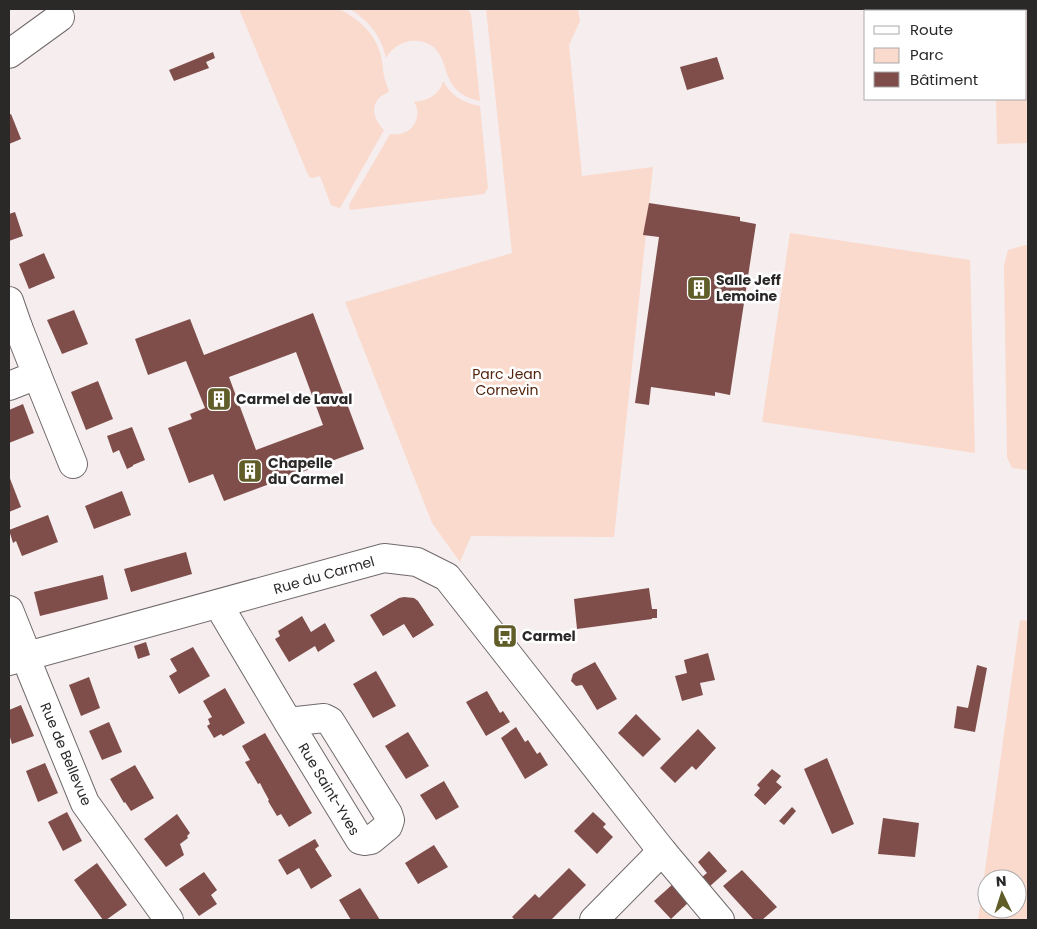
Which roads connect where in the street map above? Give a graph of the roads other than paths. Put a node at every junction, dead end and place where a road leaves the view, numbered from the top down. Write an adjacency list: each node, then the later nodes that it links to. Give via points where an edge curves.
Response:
1 (60, 17): 2 (street)
2 (9, 54)
3 (9, 301): 4 (street)
4 (13, 329): 5 (street)
5 (37, 375): 6 (street); 7 (street)
6 (9, 386)
7 (72, 464)
8 (218, 604): 10 (street, Rue du Carmel); 11 (street); 12 (street, Rue du Carmel, via 384,558 417,562 447,577)
9 (9, 610): 10 (street, Rue de Bellevue)
10 (18, 658): 13 (street, Rue de Bellevue, via 31,672 85,803)
11 (288, 722)
12 (662, 851): 14 (street); 15 (street, Rue du Carmel)
13 (169, 920)
14 (594, 920)
15 (720, 920)

